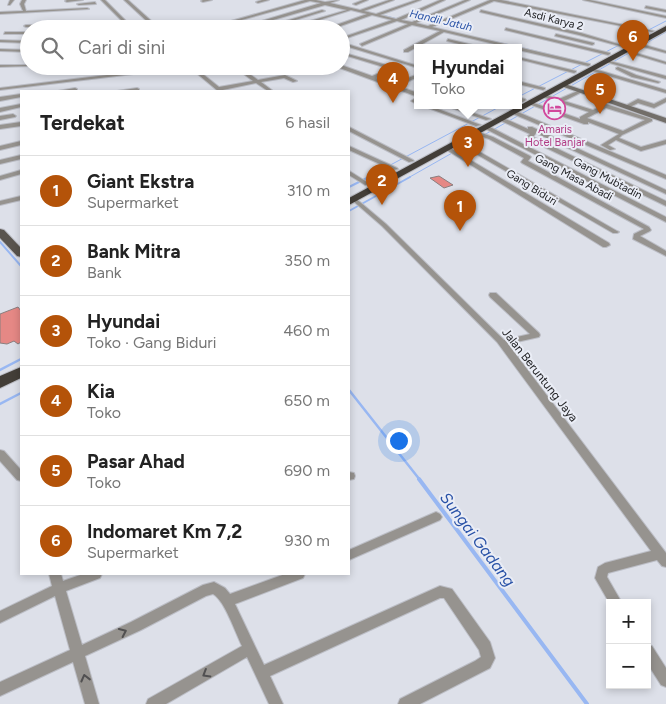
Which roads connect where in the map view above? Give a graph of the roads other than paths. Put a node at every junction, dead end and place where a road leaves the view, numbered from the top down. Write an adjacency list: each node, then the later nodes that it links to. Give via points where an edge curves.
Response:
1 (103, 0): 38 (street)
2 (126, 0): 39 (street)
3 (210, 0): 17 (street)
4 (267, 0): 19 (street)
5 (310, 0): 22 (street); 40 (street)
6 (332, 0): 22 (street)
7 (337, 0): 22 (street)
8 (351, 0): 20 (street)
9 (366, 0): 20 (street)
10 (392, 0): 32 (street)
11 (419, 0): 36 (street)
12 (443, 0): 45 (street)
13 (468, 0): 47 (street)
14 (494, 0): 50 (street); 53 (street)
15 (585, 0): 37 (street)
16 (82, 1): 18 (street); 21 (street); 29 (street)
17 (204, 1)
18 (68, 2)
19 (258, 2)
20 (360, 2): 23 (street)
21 (95, 3)
22 (322, 3): 25 (street); 41 (street); 42 (street)
23 (355, 4)
24 (23, 5): 28 (street); 29 (street); 35 (street)
25 (337, 6): 31 (street); 43 (street)
26 (641, 6): 34 (street)
27 (554, 7): 53 (street)
28 (0, 8)
29 (81, 9): 30 (street)
30 (87, 9)
31 (351, 10): 32 (street); 44 (street)
32 (362, 11): 36 (street)
33 (481, 11): 76 (street, Asdi Karya 2, via 572,32)
34 (666, 11)
35 (0, 13)
36 (377, 15): 45 (street); 46 (street); 49 (street)
37 (666, 17)
38 (123, 20)
39 (148, 20)
40 (237, 20)
41 (253, 20)
42 (266, 20)
43 (291, 20)
44 (318, 20)
45 (398, 20): 47 (street); 57 (street)
46 (350, 23)
47 (413, 23): 50 (street); 66 (street)
48 (666, 23): 53 (highway)
49 (350, 26)
50 (429, 27): 52 (street)
51 (506, 28): 76 (street)
52 (444, 30): 63 (street); 65 (street)
53 (656, 30): 76 (highway); 76 (highway)
54 (544, 32): 76 (street)
55 (5, 33): 56 (street)
56 (20, 33)
57 (350, 38)
58 (448, 40): 64 (street)
59 (538, 40): 69 (street)
60 (3, 41): 61 (street); 67 (street)
61 (20, 42)
62 (350, 44): 82 (street)
63 (419, 44)
64 (464, 44)
65 (502, 44)
66 (362, 45)
67 (0, 46)
68 (414, 47): 74 (street)
69 (522, 47)
70 (522, 48): 76 (street)
71 (0, 50): 73 (street)
72 (666, 50): 76 (street)
73 (20, 51)
74 (406, 51)
75 (350, 56): 90 (street, via 395,69)
76 (615, 56): 77 (street); 79 (street); 84 (highway); 88 (street); 93 (street); 96 (highway); 97 (street); 106 (street)
77 (666, 56)
78 (522, 59): 84 (street)
79 (666, 62)
80 (0, 66): 81 (street)
81 (20, 66)
82 (414, 66)
83 (350, 70): 90 (street)
84 (570, 71): 108 (highway)
85 (105, 75): 98 (street)
86 (202, 75): 103 (street)
87 (247, 75): 92 (street)
88 (666, 76)
89 (414, 77): 95 (street)
90 (372, 78): 95 (street)
91 (295, 81): 92 (street, via 285,76)
92 (256, 82): 103 (street); 104 (street)
93 (658, 82)
94 (522, 84): 108 (street)
95 (393, 86): 107 (street)
96 (568, 87): 105 (street); 108 (highway)
97 (635, 88)
98 (0, 89)
99 (75, 89): 101 (street)
100 (137, 89): 102 (street)
101 (68, 90)
102 (128, 90)
103 (220, 90)
104 (269, 90)
105 (582, 91): 113 (street); 115 (street)
106 (666, 92)
107 (414, 93)
108 (543, 93): 113 (street); 116 (highway)
109 (20, 96): 110 (street)
110 (0, 99)
111 (632, 99): 114 (street)
112 (666, 100): 114 (street, via 654,106)
113 (560, 101): 118 (street); 125 (street)
114 (638, 101): 120 (street)
115 (613, 102): 119 (street); 120 (street)
116 (527, 103): 134 (street)
117 (20, 106): 124 (street)
118 (549, 106)
119 (606, 106): 125 (street); 129 (street)
120 (626, 107): 129 (street)
121 (434, 109): 131 (street)
122 (454, 109): 131 (street)
123 (520, 109): 127 (highway)
124 (0, 110)
125 (593, 112): 129 (street, via 582,118 623,133)
126 (12, 116): 128 (street)
127 (510, 117): 131 (highway); 131 (highway); 149 (street); 152 (street); 156 (street, via 533,133 532,139)
128 (0, 118)
129 (657, 119): 134 (street, via 626,138)
130 (20, 124): 132 (street)
131 (481, 126): 137 (highway); 141 (highway); 157 (street, Gang Mubtadin); 162 (street, Gang Masa Abadi, via 491,138 528,157 524,162 647,228 635,236)
132 (0, 127)
133 (350, 130): 143 (street)
134 (617, 137): 135 (street, via 642,149); 146 (street, via 604,145)
135 (666, 142)
136 (20, 143): 138 (street)
137 (464, 144): 140 (highway); 159 (street)
138 (0, 148)
139 (350, 148): 145 (street)
140 (452, 151): 141 (highway); 160 (street, Gang Biduri)
141 (433, 152): 143 (highway); 154 (highway)
142 (20, 156): 144 (street)
143 (411, 161): 145 (highway)
144 (0, 162)
145 (395, 169): 151 (highway)
146 (666, 170)
147 (20, 172): 150 (street)
148 (350, 174): 151 (street)
149 (666, 177)
150 (0, 178)
151 (363, 182): 154 (highway)
152 (666, 192)
153 (20, 198): 155 (street)
154 (355, 201): 164 (street, Jalan Beruntung Jaya)
155 (0, 203)
156 (666, 204)
157 (666, 220)
158 (0, 232): 161 (main road)
159 (615, 232)
160 (606, 245)
161 (20, 253)
162 (666, 254)
163 (493, 295): 164 (street, via 536,335)
164 (502, 344): 173 (street, Jalan Beruntung Jaya)
165 (20, 373): 167 (highway)
166 (20, 382): 168 (highway)
167 (0, 383)
168 (0, 392)
169 (0, 454): 170 (street)
170 (20, 476)
171 (436, 517): 172 (street)
172 (350, 555)
173 (663, 558): 178 (street, via 605,568 601,578)
174 (55, 575): 177 (street)
175 (93, 575): 177 (street)
176 (296, 575): 179 (street)
177 (60, 588): 180 (street); 182 (street)
178 (614, 599)
179 (226, 601): 181 (street); 182 (street, one-way to 179, via 211,588 218,588)
180 (0, 617)
181 (248, 649): 184 (street); 188 (street, one-way to 188)
182 (78, 652): 186 (street); 187 (street, one-way to 182)
183 (651, 657): 185 (street)
184 (260, 673): 189 (street); 190 (street, via 440,592 448,593 485,647 488,658 480,666)
185 (666, 680)
186 (0, 689)
187 (92, 704)
188 (153, 704)
189 (276, 704)
190 (405, 704)

